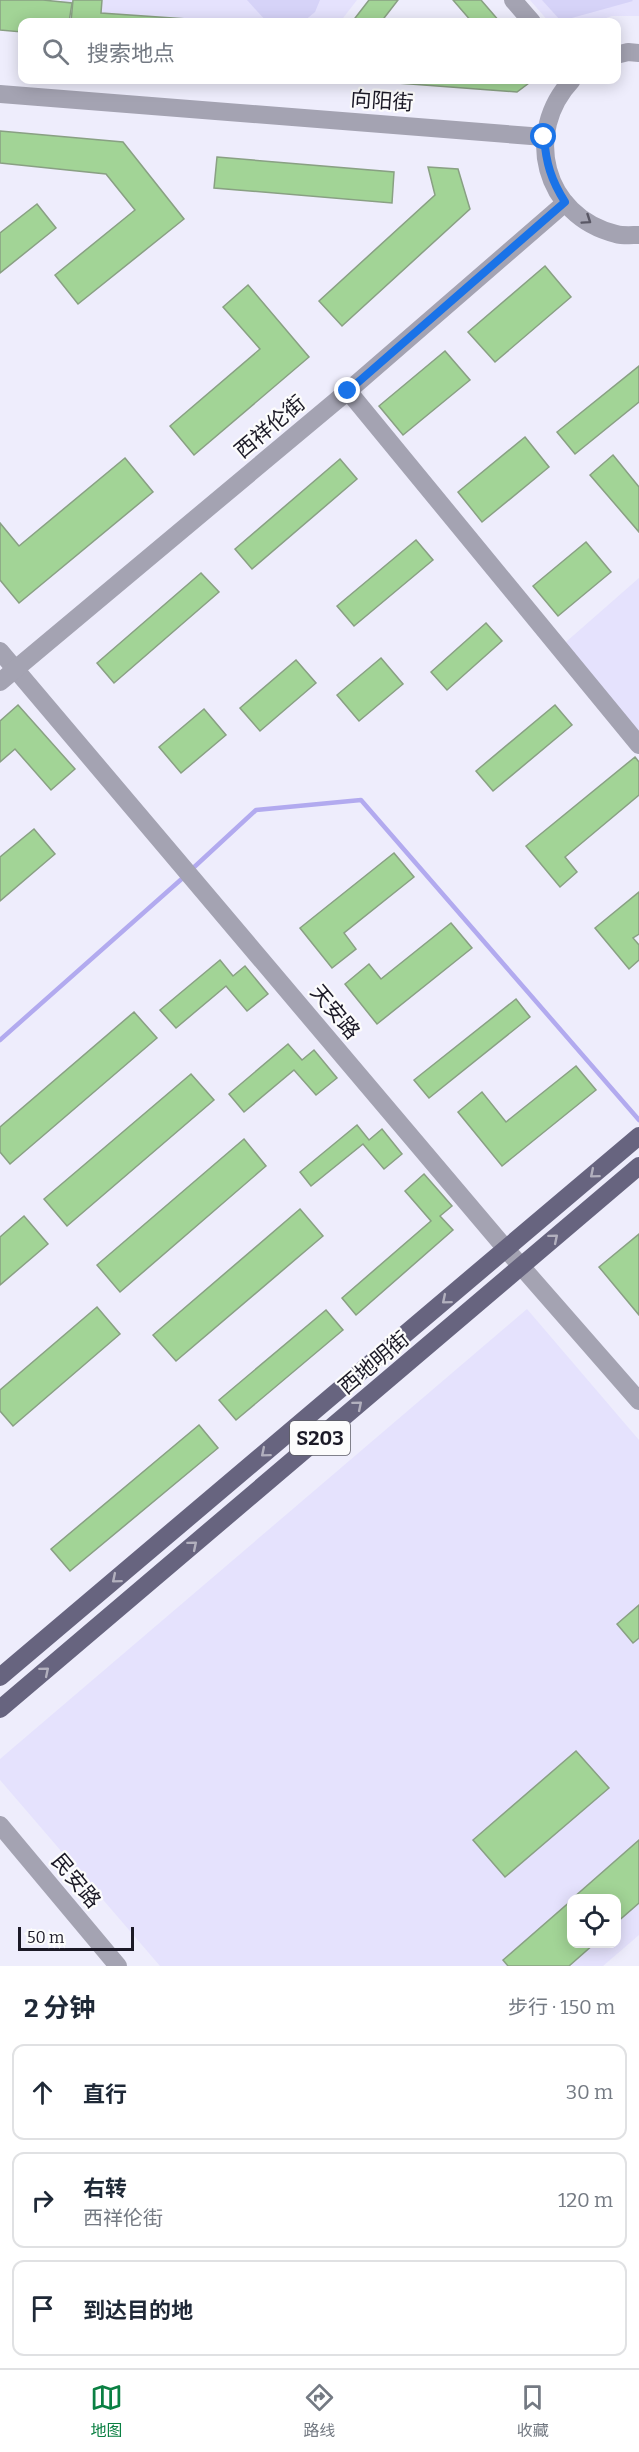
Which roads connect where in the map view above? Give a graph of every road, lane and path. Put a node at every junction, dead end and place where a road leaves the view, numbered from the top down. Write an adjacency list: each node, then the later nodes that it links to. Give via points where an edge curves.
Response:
1 (513, 0): 2 (street)
2 (529, 18)
3 (639, 53): 4 (street)
4 (621, 54)
5 (568, 84): 7 (street, via 550,113)
6 (0, 94): 7 (street, 向阳街)
7 (544, 137): 8 (street, via 545,160 552,182)
8 (565, 202): 9 (street, one-way to 9, via 588,223 616,234); 10 (street, 西祥伦街)
9 (639, 235)
10 (348, 391): 12 (street, 西祥伦街); 14 (street)
11 (0, 651): 12 (street, 天安路)
12 (16, 669): 13 (street, 西祥伦街); 17 (street, 天安路)
13 (0, 682)
14 (639, 745)
15 (639, 1136): 17 (main road, 西地明街 / S203, one-way to 17)
16 (639, 1166): 18 (main road, 西地明街 / S203, one-way to 16)
17 (506, 1249): 18 (street, 天安路); 20 (main road, 西地明街 / S203, one-way to 20)
18 (522, 1266): 19 (street, 天安路); 21 (main road, 西地明街 / S203, one-way to 18)
19 (639, 1401)
20 (0, 1677)
21 (0, 1709)
22 (0, 1825): 23 (street, 民安路)
23 (118, 1966)

